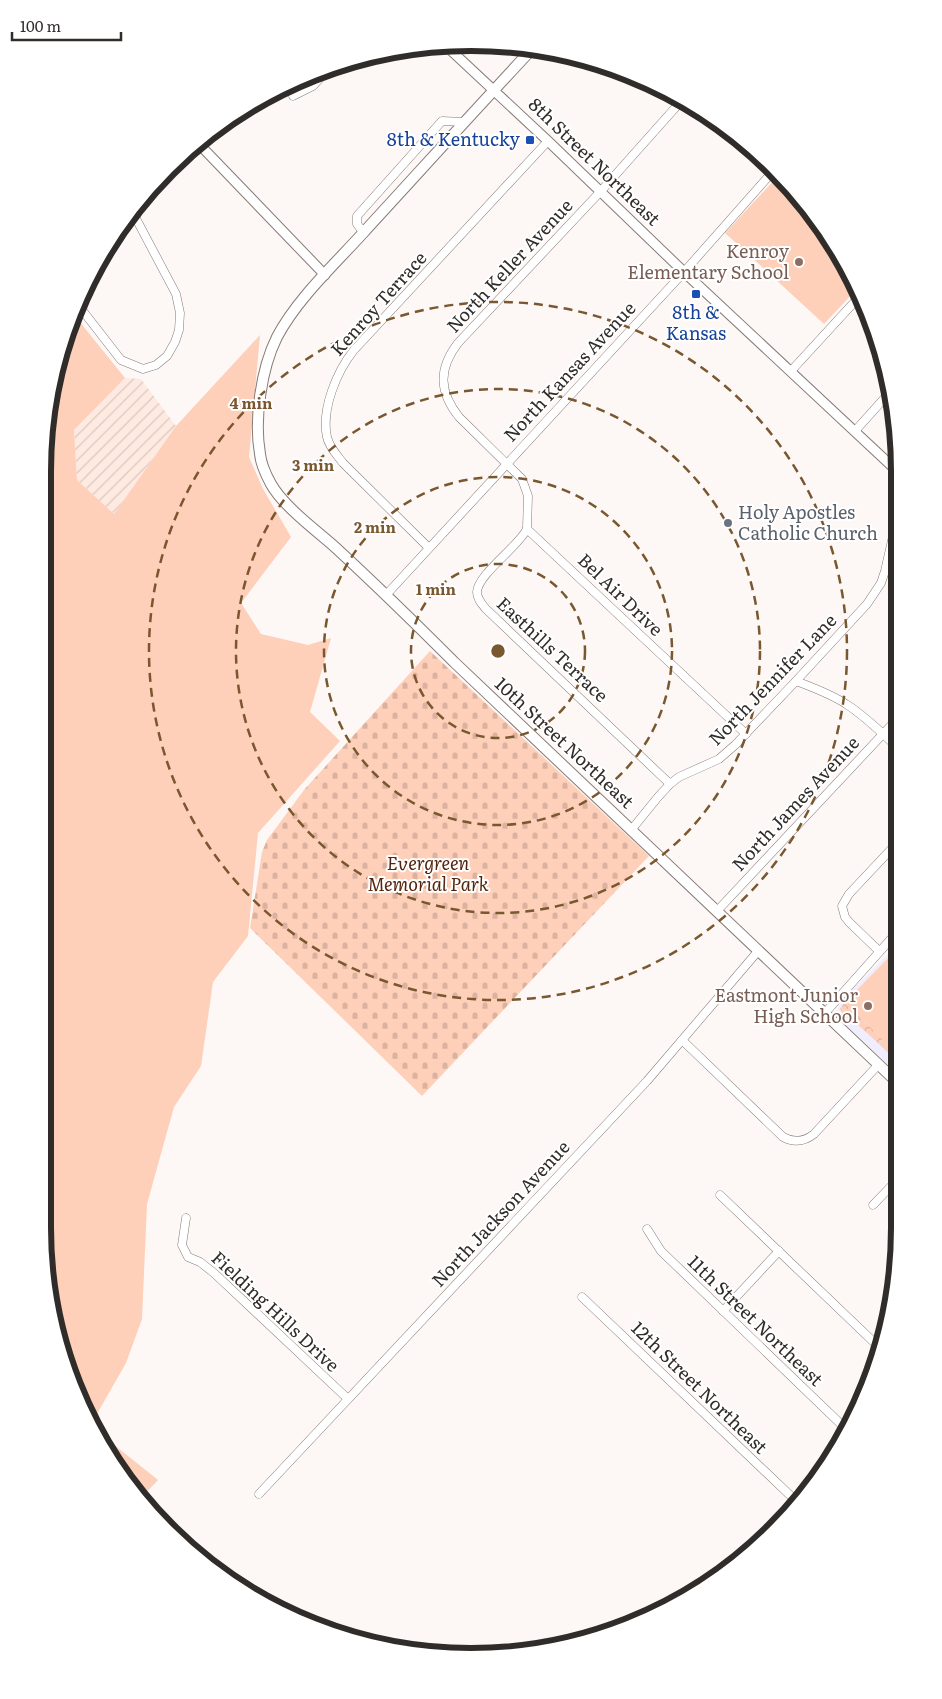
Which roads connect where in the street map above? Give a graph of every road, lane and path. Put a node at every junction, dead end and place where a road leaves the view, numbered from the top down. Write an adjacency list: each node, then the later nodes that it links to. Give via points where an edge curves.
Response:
1 (451, 52): 4 (street, 8th Street Northeast)
2 (526, 55): 4 (main road, 10th Street Northeast)
3 (318, 80): 5 (street)
4 (493, 90): 7 (main road, 10th Street Northeast); 8 (street, 8th Street Northeast)
5 (293, 96)
6 (677, 105): 11 (street, North Keller Avenue)
7 (464, 122): 13 (main road, 10th Street Northeast); 13 (street, via 442,122 356,216 356,224)
8 (548, 141): 11 (street, 8th Street Northeast); 25 (street, Kenroy Terrace, via 354,350 338,374 333,389 326,425 332,449)
9 (203, 148): 15 (street)
10 (769, 175): 14 (street, North Kansas Avenue)
11 (601, 191): 14 (street, 8th Street Northeast); 21 (street, North Keller Avenue, via 458,343 445,364 444,387 451,408)
12 (136, 218): 17 (street, via 176,294 179,330 167,356 144,369 121,360)
13 (364, 233): 15 (main road, 10th Street Northeast)
14 (684, 272): 18 (street, 8th Street Northeast); 21 (street, North Kansas Avenue)
15 (325, 275): 26 (main road, 10th Street Northeast, via 292,314 276,340 260,401 260,456 273,486 289,505)
16 (855, 301): 18 (street)
17 (83, 311)
18 (791, 371): 20 (street, 8th Street Northeast)
19 (884, 398): 20 (street)
20 (855, 431): 22 (street, 8th Street Northeast)
21 (507, 463): 23 (street, via 526,488); 25 (street, North Kansas Avenue)
22 (891, 465)
23 (527, 529): 29 (street, Bel Air Drive); 32 (street, Easthills Terrace, via 482,580 477,591 480,601)
24 (891, 545): 27 (street, North Jennifer Lane, via 881,583 874,594)
25 (428, 547): 26 (street, North Kansas Avenue)
26 (386, 595): 33 (main road, 10th Street Northeast)
27 (796, 681): 29 (street, North Jennifer Lane); 30 (street, via 848,705)
28 (891, 725): 30 (street, North James Avenue)
29 (746, 734): 32 (street, North Jennifer Lane, via 723,756)
30 (883, 734): 31 (street); 35 (street, North James Avenue)
31 (891, 741)
32 (670, 784): 33 (street, North Jennifer Lane)
33 (632, 829): 35 (main road, 10th Street Northeast)
34 (891, 849): 38 (street, via 849,894 842,906 849,922)
35 (717, 911): 37 (main road, 10th Street Northeast)
36 (891, 939): 38 (street)
37 (759, 950): 39 (main road, 10th Street Northeast); 40 (street, North Jackson Avenue)
38 (880, 951): 39 (street)
39 (825, 1013): 41 (main road, 10th Street Northeast)
40 (682, 1040): 41 (street, via 783,1137 796,1141 814,1134); 52 (street, North Jackson Avenue, via 647,1082)
41 (878, 1064): 42 (main road, 10th Street Northeast)
42 (891, 1076)
43 (891, 1186): 45 (street)
44 (720, 1195): 48 (street)
45 (873, 1205)
46 (186, 1218): 52 (street, Fielding Hills Drive, via 182,1245 188,1257 214,1273)
47 (647, 1229): 50 (street, 11th Street Northeast, via 661,1251)
48 (779, 1252): 50 (street); 51 (street)
49 (582, 1297): 55 (street, 12th Street Northeast)
50 (723, 1311): 53 (street, 11th Street Northeast)
51 (874, 1343)
52 (348, 1400): 54 (street, North Jackson Avenue)
53 (842, 1425)
54 (259, 1494)
55 (793, 1498)

